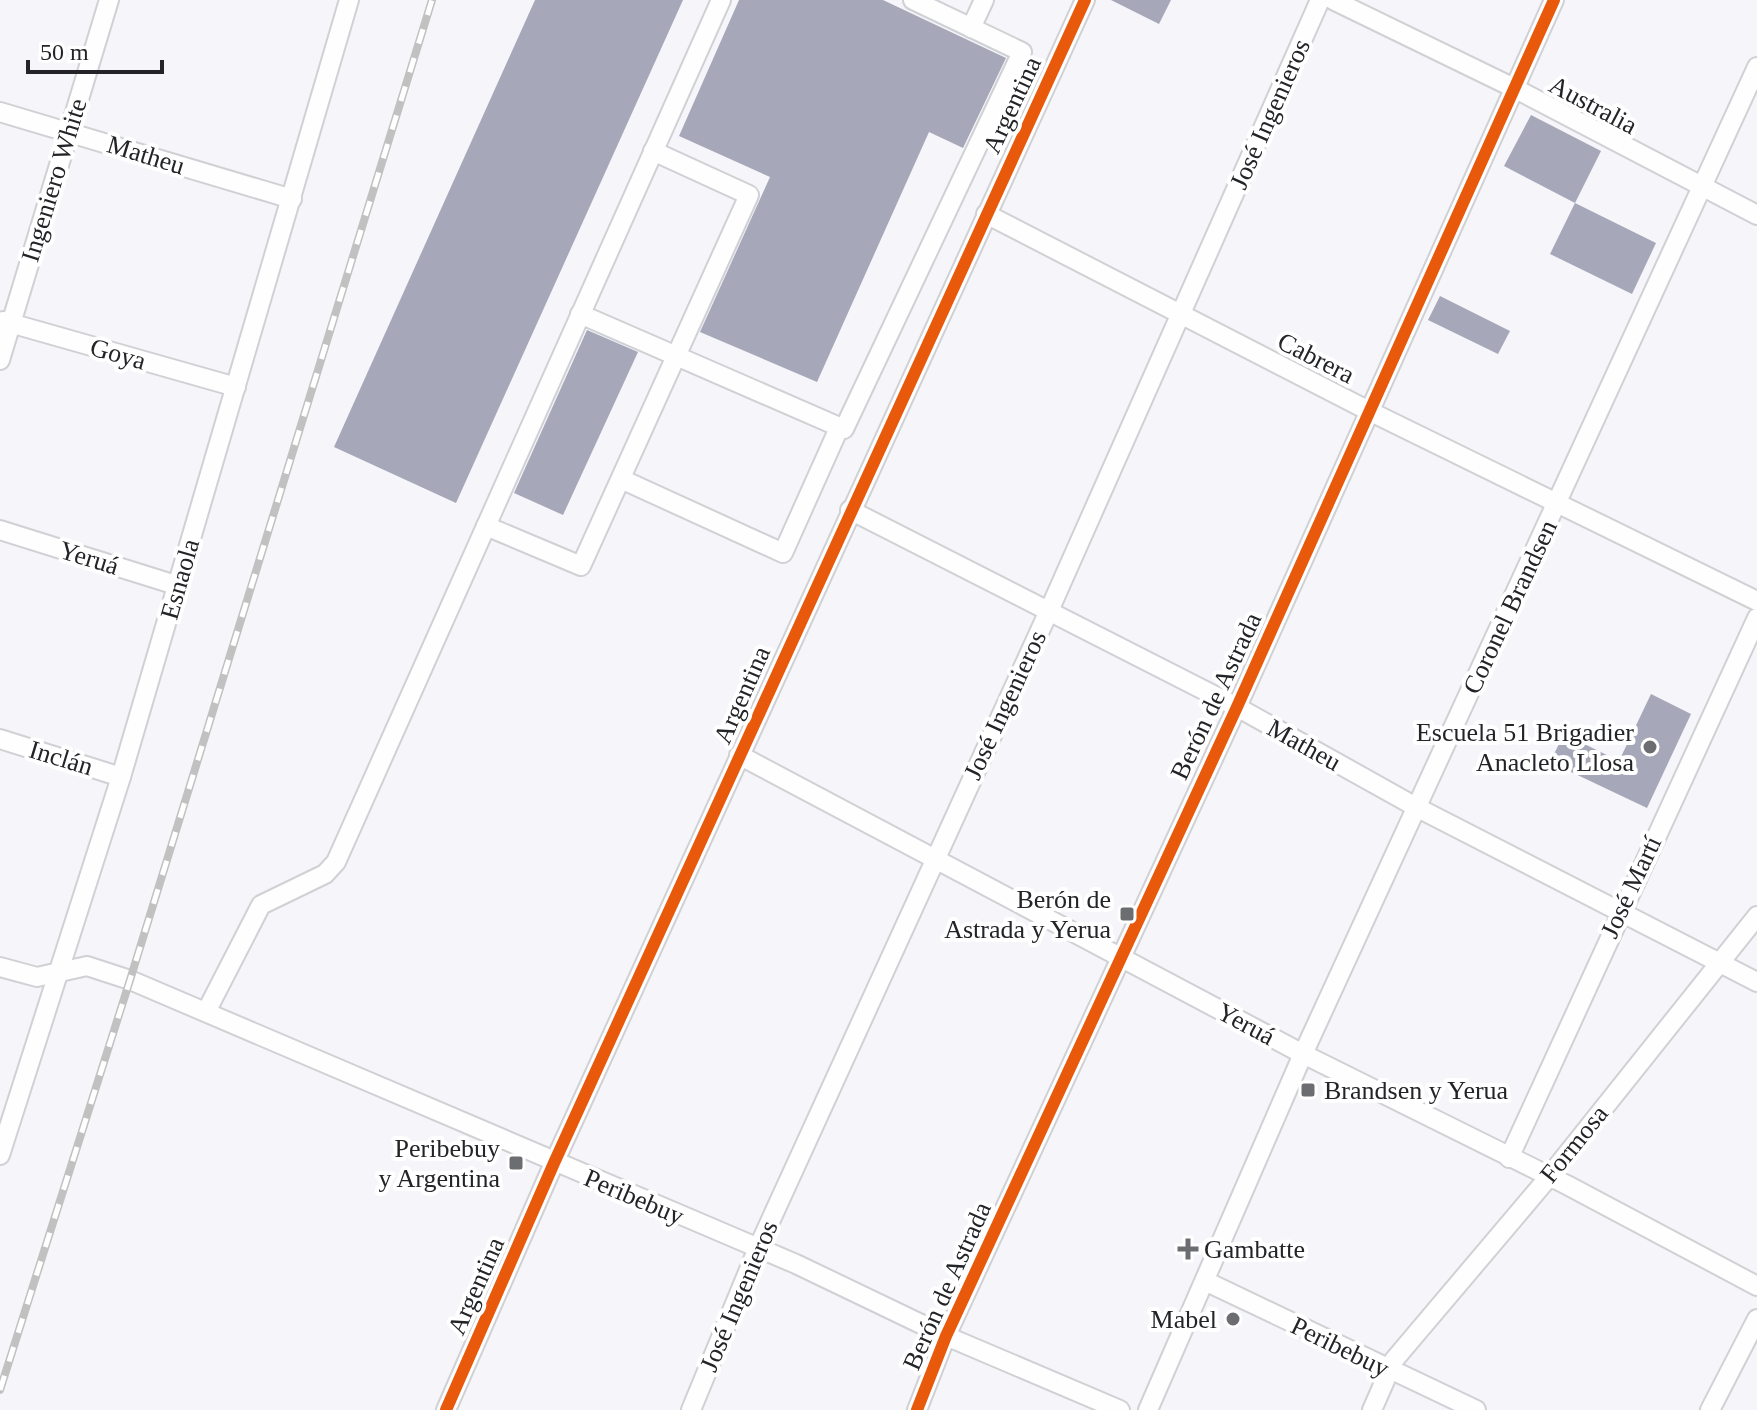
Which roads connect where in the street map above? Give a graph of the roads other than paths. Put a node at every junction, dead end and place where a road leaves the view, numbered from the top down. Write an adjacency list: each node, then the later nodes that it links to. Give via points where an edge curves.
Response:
1 (109, 0): 14 (street, Ingeniero White)
2 (349, 0): 17 (street, Esnaola)
3 (721, 0): 15 (street)
4 (913, 0): 10 (street)
5 (984, 0): 10 (street)
6 (1085, 0): 18 (street, Argentina)
7 (1320, 0): 21 (street, José Ingenieros)
8 (1333, 0): 12 (street, Australia)
9 (1554, 0): 12 (street, Berón de Astrada)
10 (971, 28): 27 (street, via 1022,52 844,429)
11 (1757, 67): 16 (street, Coronel Brandsen)
12 (1514, 88): 16 (street, Australia); 26 (street, Berón de Astrada)
13 (0, 112): 14 (street, Matheu)
14 (69, 131): 17 (street, Matheu); 22 (street, Ingeniero White)
15 (653, 151): 20 (street); 23 (street, via 749,195)
16 (1702, 187): 19 (street, Australia); 29 (street, Coronel Brandsen)
17 (292, 199): 25 (street, Esnaola)
18 (986, 214): 21 (street, Cabrera); 30 (street, Argentina)
19 (1757, 215)
20 (580, 314): 23 (street); 31 (street)
21 (1182, 314): 26 (street, Cabrera); 35 (street, José Ingenieros)
22 (6, 322): 24 (street, Ingeniero White); 25 (street, Goya)
23 (676, 356): 27 (street); 28 (street)
24 (0, 360)
25 (236, 387): 33 (street, Esnaola)
26 (1369, 411): 29 (street, Cabrera); 37 (street, Berón de Astrada)
27 (839, 428): 28 (street, via 783,553)
28 (621, 479): 31 (street, via 581,566)
29 (1559, 502): 34 (street, Cabrera); 41 (street, Coronel Brandsen)
30 (850, 510): 35 (street, Matheu); 39 (street, Argentina)
31 (486, 526): 50 (street, via 336,862 325,874 261,905)
32 (0, 530): 33 (street, Yeruá)
33 (179, 586): 40 (street, Esnaola)
34 (1757, 601)
35 (1048, 613): 37 (street, Matheu); 42 (street, José Ingenieros)
36 (1757, 618): 43 (street, José Martí)
37 (1237, 707): 41 (street, Matheu); 45 (street, Berón de Astrada)
38 (0, 739): 40 (street, Inclán)
39 (739, 755): 42 (street, Yeruá); 54 (street, Argentina)
40 (121, 777): 48 (street, Esnaola)
41 (1416, 807): 43 (street, Matheu); 51 (street, Coronel Brandsen)
42 (933, 858): 45 (street, Yeruá); 56 (street, José Ingenieros)
43 (1619, 912): 46 (street, Matheu); 53 (street, José Martí)
44 (1757, 916): 46 (street, Formosa)
45 (1119, 956): 51 (street, Yeruá); 60 (street, Berón de Astrada)
46 (1719, 962): 49 (street, Matheu); 55 (street, Formosa)
47 (0, 967): 48 (street, Peribebuy, via 37,977)
48 (55, 975): 50 (street, Peribebuy, via 87,966); 52 (street, Esnaola)
49 (1757, 982)
50 (206, 1012): 54 (street, Peribebuy)
51 (1303, 1054): 53 (street, Yeruá); 57 (street, Coronel Brandsen)
52 (0, 1155)
53 (1509, 1158): 55 (street, Yeruá)
54 (554, 1163): 56 (street, Peribebuy); 62 (street, Argentina)
55 (1548, 1178): 58 (street, Yeruá); 61 (street, Formosa)
56 (758, 1248): 60 (street, Peribebuy); 63 (street, José Ingenieros)
57 (1205, 1281): 61 (street, Peribebuy); 66 (street, Coronel Brandsen)
58 (1757, 1286)
59 (1757, 1319): 69 (street)
60 (946, 1336): 64 (street, Berón de Astrada); 65 (street, Peribebuy)
61 (1388, 1370): 67 (street, Formosa); 68 (street, Peribebuy)
62 (446, 1410)
63 (691, 1410)
64 (917, 1410)
65 (1120, 1410)
66 (1148, 1410)
67 (1372, 1410)
68 (1476, 1410)
69 (1710, 1410)

